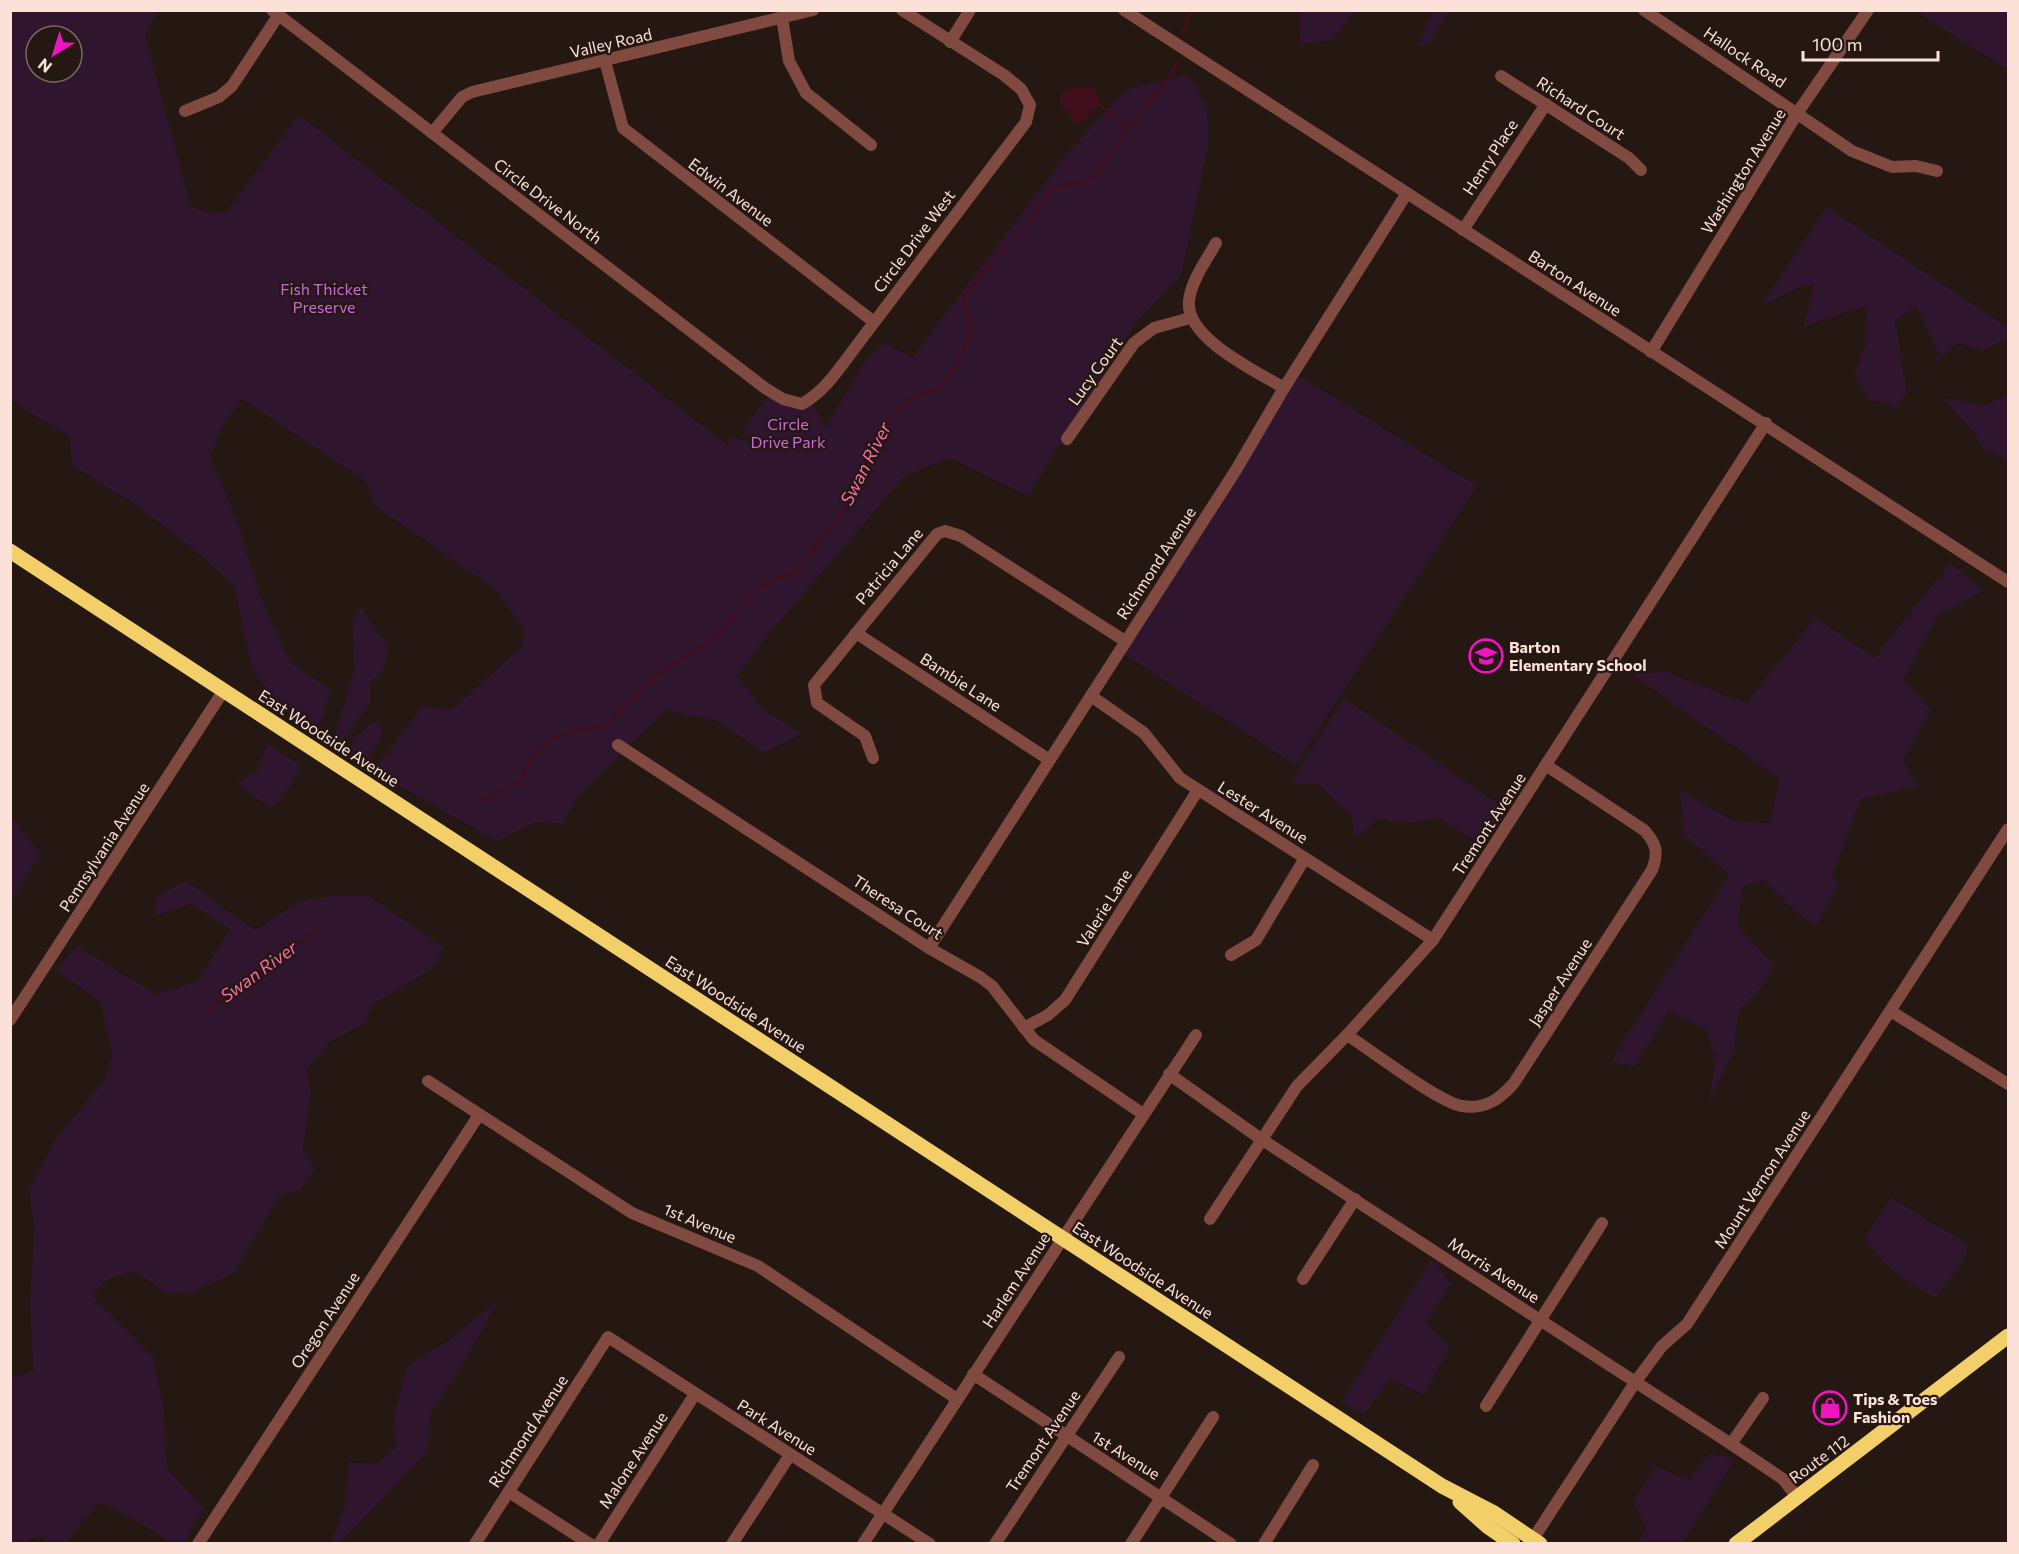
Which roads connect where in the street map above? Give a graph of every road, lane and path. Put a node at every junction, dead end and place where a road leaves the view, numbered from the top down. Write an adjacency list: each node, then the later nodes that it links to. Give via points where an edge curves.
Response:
1 (813, 10): 8 (street, Valley Road)
2 (902, 10): 9 (street)
3 (970, 10): 9 (street)
4 (1124, 10): 19 (street, Barton Avenue)
5 (1644, 10): 14 (street, Hallock Road)
6 (1868, 10): 14 (street, Washington Avenue)
7 (275, 13): 13 (street, via 232,86 219,97); 15 (street, Circle Drive North)
8 (782, 18): 10 (street, Valley Road); 16 (street, via 789,61 806,93)
9 (950, 42): 23 (street, Circle Drive West, via 1021,89 1030,105 1026,122)
10 (606, 61): 15 (street, Valley Road, via 472,92 462,97); 23 (street, Edwin Avenue, via 623,128)
11 (1501, 76): 12 (street, Richard Court)
12 (1545, 104): 17 (street, Richard Court, via 1629,158); 20 (street, Henry Place)
13 (185, 111)
14 (1798, 112): 18 (street, Hallock Road, via 1874,162); 24 (street, Washington Avenue)
15 (432, 133): 26 (street, Circle Drive North, via 765,388)
16 (871, 145)
17 (1641, 170)
18 (1936, 171)
19 (1407, 193): 20 (street, Barton Avenue); 25 (street, Richmond Avenue)
20 (1462, 230): 24 (street, Barton Avenue)
21 (1216, 243): 22 (street, via 1193,285)
22 (1190, 318): 25 (street, via 1213,343); 28 (street, Lucy Court, via 1154,328 1134,343)
23 (874, 322): 26 (street, Circle Drive West, via 827,383)
24 (1651, 352): 27 (street, Barton Avenue)
25 (1284, 388): 32 (street, Richmond Avenue)
26 (802, 404)
27 (1766, 423): 30 (street, Barton Avenue); 38 (street, Tremont Avenue)
28 (1067, 439)
29 (10, 551): 33 (main road, East Woodside Avenue)
30 (2008, 582)
31 (856, 633): 32 (street, Patricia Lane, via 928,543 945,531 961,536); 36 (street, Patricia Lane, via 820,675 814,695 824,710 865,736); 37 (street, Bambie Lane)
32 (1125, 641): 34 (street, Richmond Avenue)
33 (224, 690): 46 (street, Pennsylvania Avenue); 59 (main road, East Woodside Avenue)
34 (1091, 696): 37 (street, Richmond Avenue); 39 (street, Lester Avenue, via 1144,733 1172,771)
35 (618, 745): 43 (street, Theresa Court)
36 (873, 758)
37 (1048, 759): 43 (street, Richmond Avenue)
38 (1547, 766): 42 (street, Tremont Avenue); 49 (street, Jasper Avenue, via 1644,830 1657,850 1652,870 1514,1083 1491,1103 1461,1106)
39 (1198, 790): 41 (street, Lester Avenue); 47 (street, Valerie Lane, via 1065,1000)
40 (2008, 830): 45 (street, Mount Vernon Avenue)
41 (1305, 858): 42 (street, Lester Avenue); 44 (street, via 1256,940)
42 (1433, 940): 49 (street, Tremont Avenue)
43 (929, 948): 47 (street, Theresa Court, via 992,986)
44 (1231, 955)
45 (1892, 1012): 52 (street); 66 (street, Mount Vernon Avenue, via 1687,1324 1662,1346)
46 (10, 1020)
47 (1024, 1028): 53 (street, Theresa Court, via 1034,1040)
48 (1196, 1035): 50 (street, Harlem Avenue)
49 (1347, 1035): 55 (street, Tremont Avenue, via 1297,1086)
50 (1169, 1074): 53 (street, Harlem Avenue); 55 (street, Morris Avenue)
51 (428, 1081): 54 (street, 1st Avenue)
52 (2008, 1084)
53 (1143, 1114): 59 (street, Harlem Avenue)
54 (479, 1115): 69 (street, 1st Avenue, via 632,1213 758,1266); 82 (street, Oregon Avenue)
55 (1261, 1139): 56 (street, Morris Avenue); 57 (street, Tremont Avenue)
56 (1354, 1199): 60 (street); 61 (street, Morris Avenue)
57 (1210, 1219)
58 (1602, 1223): 61 (street)
59 (1063, 1239): 65 (street, Harlem Avenue); 76 (main road, East Woodside Avenue)
60 (1303, 1279)
61 (1542, 1320): 66 (street, Morris Avenue); 70 (street)
62 (2008, 1336): 79 (main road, Route 112)
63 (608, 1337): 67 (street, Park Avenue); 77 (street, Richmond Avenue)
64 (1119, 1357): 72 (street, Tremont Avenue)
65 (973, 1374): 69 (street, Harlem Avenue); 72 (street, 1st Avenue)
66 (1636, 1382): 73 (street, Morris Avenue); 81 (street, Mount Vernon Avenue)
67 (695, 1394): 74 (street, Park Avenue); 85 (street, Malone Avenue)
68 (1763, 1398): 73 (street)
69 (957, 1399): 80 (street, Harlem Avenue)
70 (1486, 1406)
71 (1213, 1417): 78 (street)
72 (1067, 1437): 78 (street, 1st Avenue); 89 (street, Tremont Avenue)
73 (1731, 1444): 79 (street, Morris Avenue, via 1783,1479)
74 (790, 1455): 80 (street, Park Avenue); 86 (street)
75 (1313, 1465): 92 (street)
76 (1442, 1486): 81 (main road, East Woodside Avenue); 93 (main road, East Woodside Avenue)
77 (508, 1492): 83 (street, Richmond Avenue); 84 (street)
78 (1162, 1497): 90 (street); 91 (street, 1st Avenue)
79 (1797, 1497): 94 (main road, Route 112)
80 (883, 1513): 87 (street, Harlem Avenue); 88 (street, Park Avenue)
81 (1537, 1541)
82 (198, 1544)
83 (475, 1544)
84 (590, 1544)
85 (599, 1544)
86 (732, 1544)
87 (863, 1544)
88 (930, 1544)
89 (995, 1544)
90 (1131, 1544)
91 (1231, 1544)
92 (1264, 1544)
93 (1513, 1544)
94 (1736, 1544)

